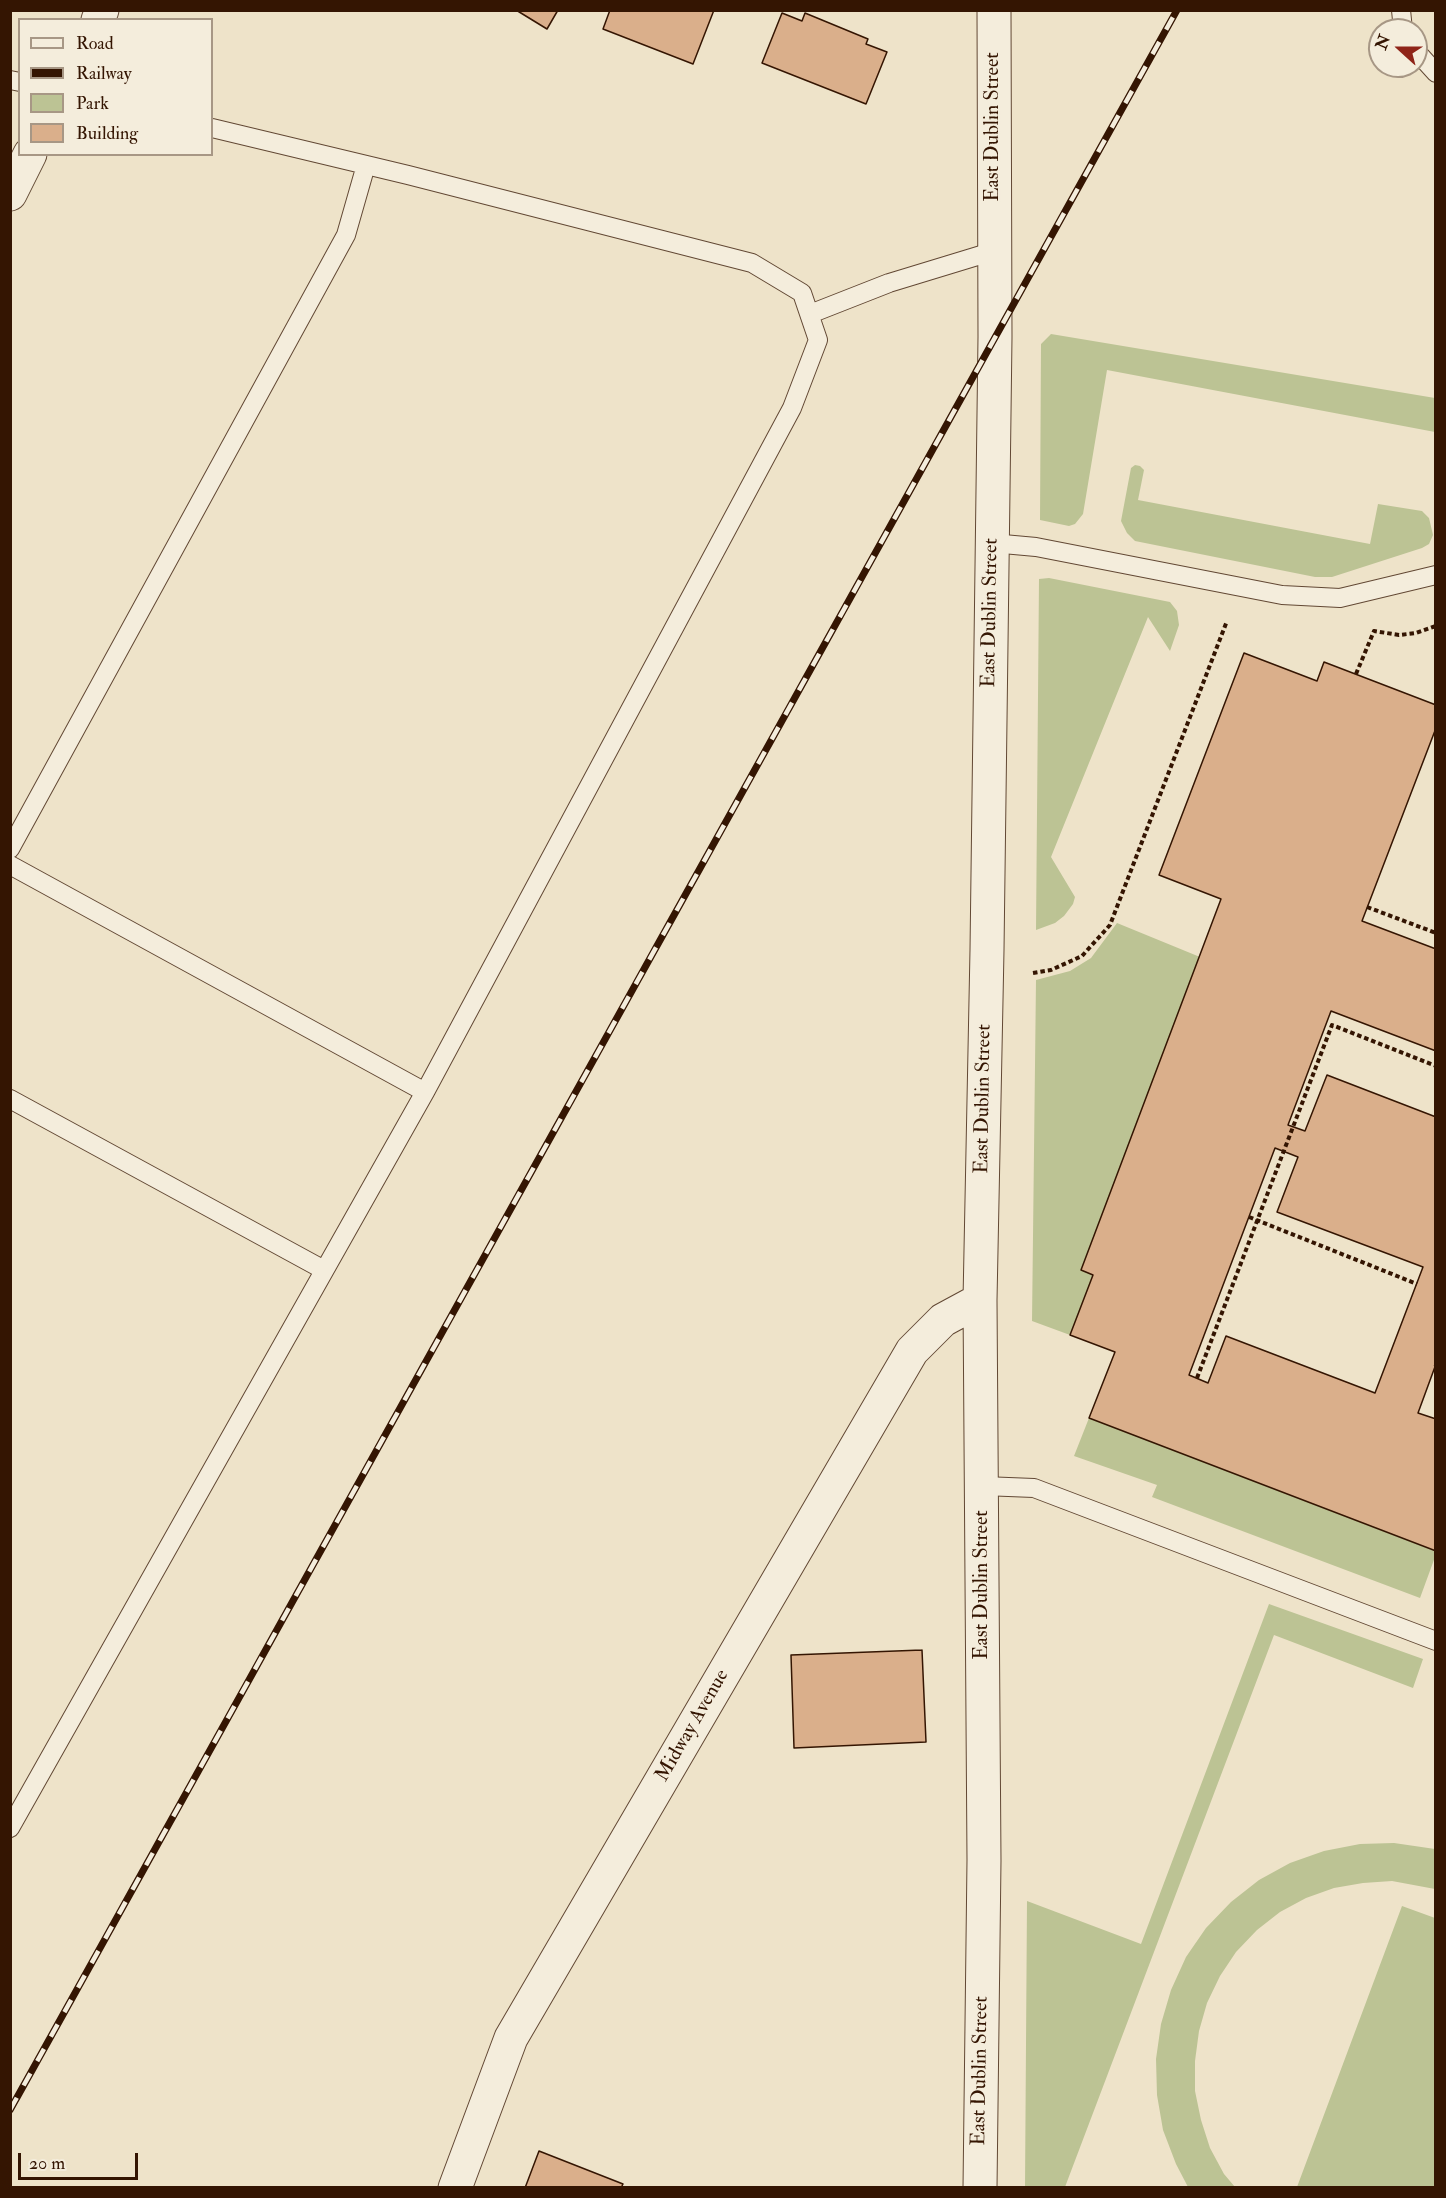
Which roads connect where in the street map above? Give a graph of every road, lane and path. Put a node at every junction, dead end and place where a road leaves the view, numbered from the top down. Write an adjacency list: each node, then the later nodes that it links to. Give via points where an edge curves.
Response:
1 (989, 12): 6 (street, East Dublin Street)
2 (213, 128): 4 (lane)
3 (29, 156): 5 (street)
4 (366, 165): 7 (lane, via 752,263 802,292); 13 (lane, via 346,235)
5 (10, 194)
6 (994, 251): 7 (lane, via 889,283); 8 (street, East Dublin Street)
7 (810, 314): 19 (lane, via 818,340 792,408)
8 (992, 543): 9 (lane, via 1036,547 1282,595 1340,598); 25 (street, East Dublin Street)
9 (1436, 575)
10 (1227, 621): 17 (path, via 1110,925 1082,956 1052,970)
11 (1436, 626): 12 (path, via 1399,635 1374,631)
12 (1356, 674)
13 (10, 849)
14 (10, 865): 19 (lane)
15 (1368, 907): 16 (path)
16 (1436, 933)
17 (1033, 973)
18 (1436, 1066): 22 (path, via 1332,1025)
19 (425, 1092): 23 (lane)
20 (10, 1099): 23 (lane)
21 (1250, 1217): 22 (path)
22 (1258, 1220): 24 (path); 26 (path)
23 (324, 1270): 29 (lane)
24 (1417, 1284)
25 (981, 1300): 27 (street, East Dublin Street); 30 (street, Midway Avenue, via 943,1320 912,1351 511,2038)
26 (1197, 1378)
27 (983, 1486): 28 (lane, via 1034,1488); 31 (street, East Dublin Street)
28 (1436, 1641)
29 (10, 1828)
30 (455, 2187)
31 (980, 2187)

